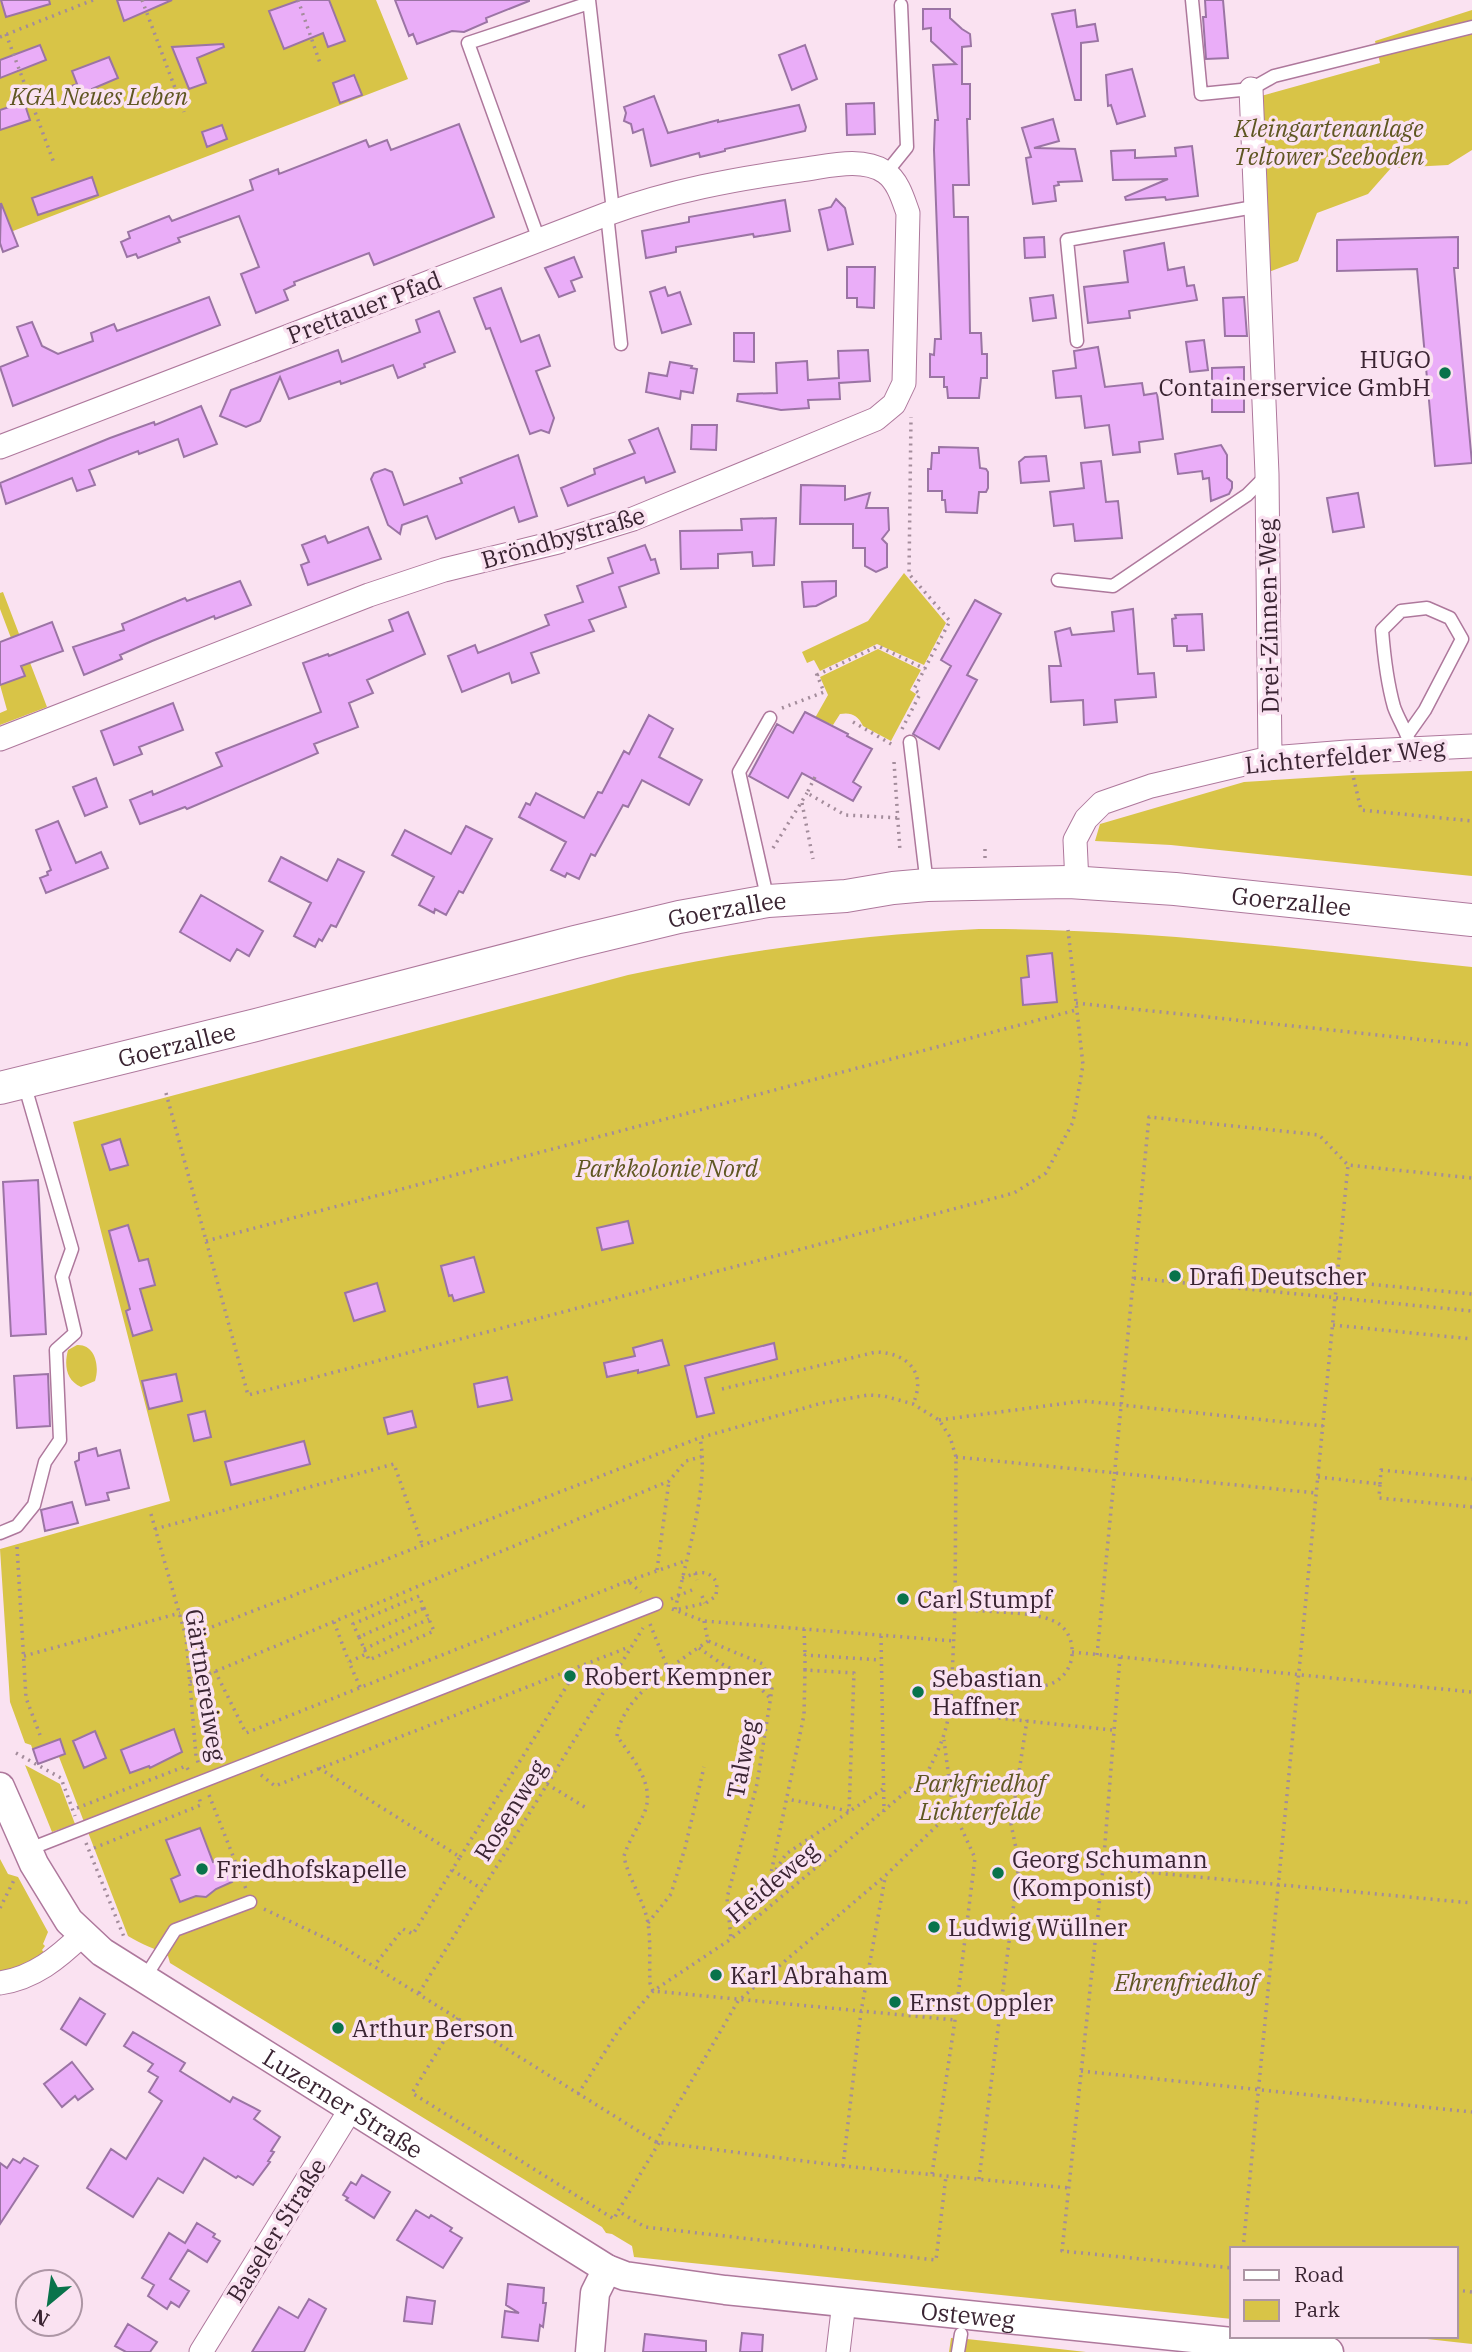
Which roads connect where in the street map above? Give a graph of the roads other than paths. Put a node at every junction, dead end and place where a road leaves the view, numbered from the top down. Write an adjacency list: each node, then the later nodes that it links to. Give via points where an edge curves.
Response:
1 (1192, 0): 5 (lane, via 1201,94)
2 (589, 1): 8 (lane); 9 (lane, via 468,43)
3 (901, 5): 6 (lane, via 907,148)
4 (1472, 27): 5 (lane, via 1275,76)
5 (1251, 89): 7 (street, Drei-Zinnen-Weg)
6 (886, 173): 8 (street, via 871,165 849,164 736,179); 16 (street, Bröndbystraße, via 900,191 908,213 904,383 894,404 876,419 633,519 369,595)
7 (1254, 207): 10 (lane, via 1067,240); 13 (street, Drei-Zinnen-Weg)
8 (610, 212): 9 (street, Prettauer Pfad); 11 (lane)
9 (539, 240): 12 (street, Prettauer Pfad)
10 (1077, 341)
11 (621, 344)
12 (0, 447)
13 (1267, 474): 14 (lane, Drei-Zinnen-Weg, via 1247,495 1113,586); 20 (street, Drei-Zinnen-Weg)
14 (1058, 580)
15 (770, 718): 23 (lane, via 739,772)
16 (0, 739)
17 (1410, 741): 17 (lane, via 1395,710 1382,630 1401,611 1427,608 1450,618 1462,639); 19 (street, Lichterfelder Weg); 20 (street, Lichterfelder Weg)
18 (910, 743): 22 (lane)
19 (1472, 746)
20 (1270, 758): 21 (street, Lichterfelder Weg, via 1151,786 1102,803 1075,840)
21 (1077, 883): 22 (main road, Goerzallee); 24 (main road, Goerzallee)
22 (927, 885): 23 (main road, Goerzallee)
23 (768, 901): 25 (main road, Goerzallee, via 573,942)
24 (1472, 920)
25 (12, 1085): 26 (lane, via 72,1249 62,1277 75,1333 56,1350 60,1440 45,1462 34,1505 17,1527)
26 (0, 1532)
27 (656, 1604): 29 (lane, via 80,1829)
28 (0, 1787): 29 (street, Luzerner Straße)
29 (23, 1860): 31 (street, Luzerner Straße)
30 (250, 1902): 32 (lane, via 175,1930)
31 (82, 1935): 32 (street, Luzerner Straße); 33 (street, via 43,1968)
32 (142, 1978): 34 (street, Luzerner Straße)
33 (0, 1983)
34 (352, 2107): 35 (street, Luzerner Straße); 38 (street, Baseler Straße)
35 (607, 2269): 36 (street, Osteweg, via 696,2287); 39 (street, via 595,2293)
36 (844, 2302): 40 (street); 42 (street, Osteweg)
37 (961, 2334): 41 (lane)
38 (201, 2352)
39 (590, 2352)
40 (838, 2352)
41 (958, 2352)
42 (1329, 2352)

